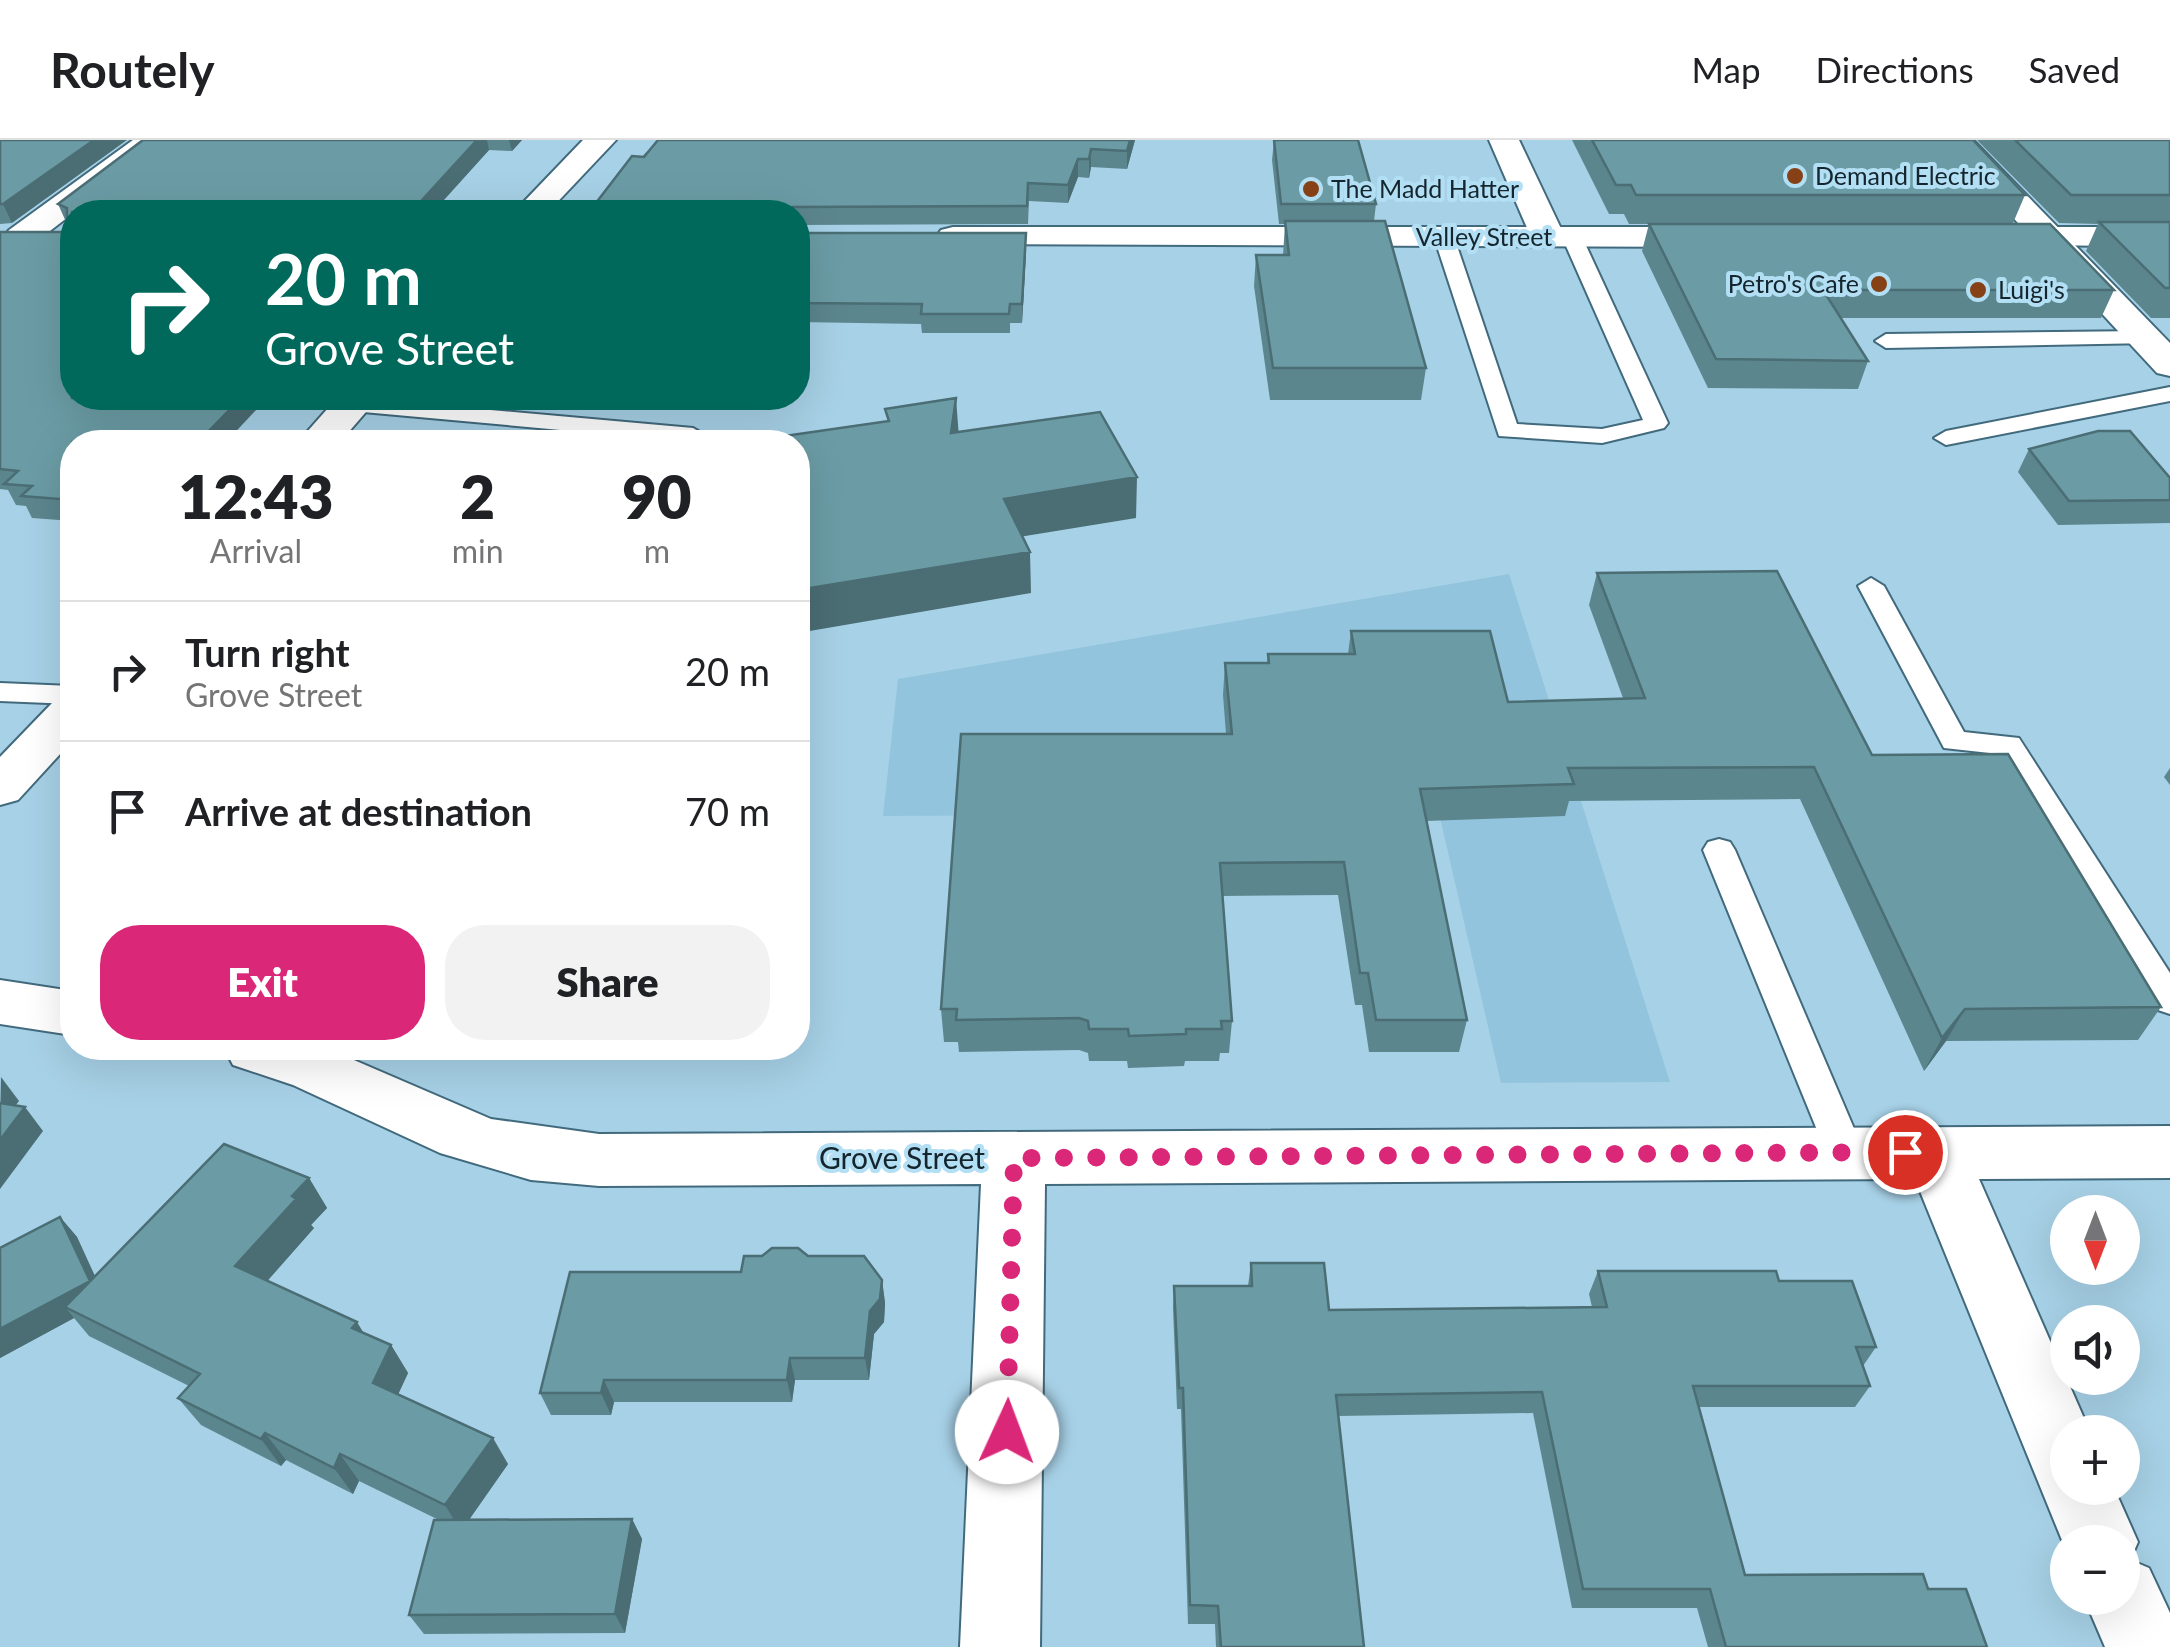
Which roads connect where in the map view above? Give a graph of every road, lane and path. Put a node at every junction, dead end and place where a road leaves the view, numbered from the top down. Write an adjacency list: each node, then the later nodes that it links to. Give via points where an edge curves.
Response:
1 (153, 140): 5 (street)
2 (600, 140): 6 (street)
3 (1504, 140): 11 (street)
4 (1956, 140): 14 (street)
5 (65, 200)
6 (542, 200)
7 (60, 204): 9 (street)
8 (1444, 236): 11 (street, Valley Street); 11 (lane, via 1508,431 1638,432 1656,423); 16 (street, Valley Street)
9 (11, 237): 10 (street)
10 (60, 237)
11 (1560, 237): 12 (street, Valley Street)
12 (1745, 237)
13 (1957, 237): 14 (street)
14 (2046, 237): 15 (street); 17 (street)
15 (2170, 237)
16 (915, 238)
17 (2144, 338): 18 (lane); 19 (street)
18 (1886, 340)
19 (2170, 365)
20 (2170, 394): 25 (lane)
21 (347, 410): 23 (street)
22 (444, 410): 24 (lane)
23 (329, 430)
24 (643, 430)
25 (1946, 438)
26 (1871, 586): 32 (lane, via 1954,741 2008,744)
27 (0, 692): 28 (lane)
28 (60, 694)
29 (60, 725): 30 (street)
30 (0, 788)
31 (1718, 850): 36 (lane)
32 (2170, 1001)
33 (0, 1002): 34 (street)
34 (60, 1011)
35 (286, 1060): 39 (street, Grove Street, via 489,1144 536,1154 599,1160)
36 (1845, 1152): 37 (street, Grove Street); 39 (street, Grove Street)
37 (1936, 1152): 38 (street, Grove Street); 40 (street)
38 (2170, 1152)
39 (1014, 1158): 42 (street)
40 (2050, 1422)
41 (2130, 1615): 43 (street)
42 (1000, 1647)
43 (2144, 1647)

